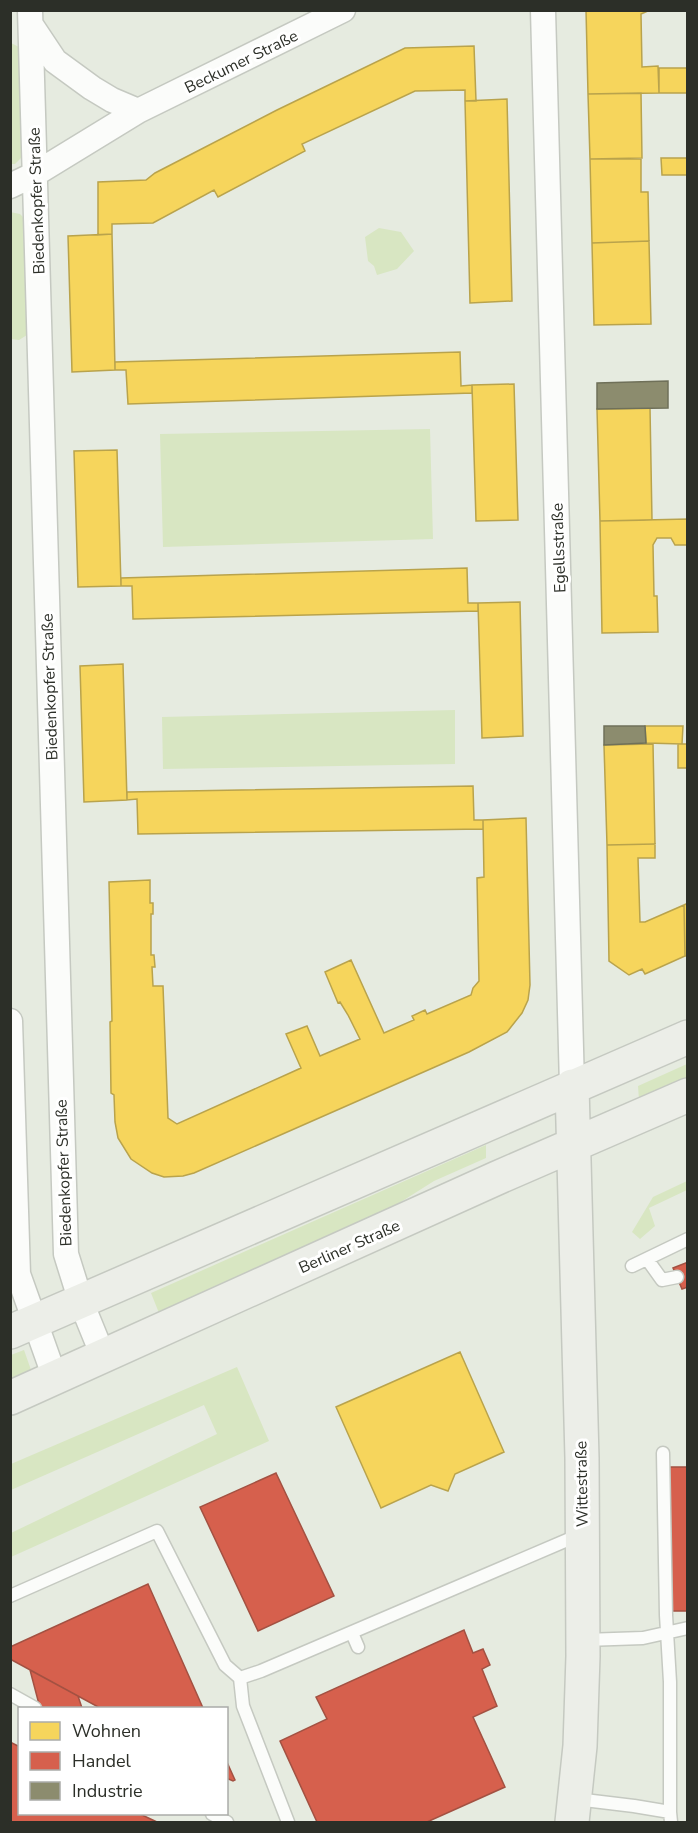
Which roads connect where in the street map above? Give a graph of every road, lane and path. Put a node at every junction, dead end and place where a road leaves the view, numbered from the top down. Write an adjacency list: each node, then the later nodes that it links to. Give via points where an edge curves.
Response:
1 (343, 10): 4 (street, Beckumer Straße)
2 (543, 10): 9 (street, Egellsstraße)
3 (24, 20): 4 (street, via 55,62 112,100); 5 (street, Biedenkopfer Straße)
4 (138, 111): 5 (street, Beckumer Straße)
5 (35, 174): 6 (street, Beckumer Straße); 16 (street, Biedenkopfer Straße, via 66,1254)
6 (10, 186)
7 (10, 1021): 17 (street)
8 (687, 1037): 9 (main road)
9 (572, 1086): 11 (main road, Wittestraße); 16 (main road)
10 (687, 1095): 11 (main road, Berliner Straße)
11 (574, 1144): 18 (main road, Berliner Straße); 22 (main road, Wittestraße)
12 (687, 1239): 13 (lane)
13 (647, 1259): 14 (lane); 15 (lane, via 662,1280)
14 (632, 1266)
15 (677, 1277)
16 (81, 1302): 17 (main road); 18 (street, Biedenkopfer Straße)
17 (23, 1327): 19 (street)
18 (104, 1356): 19 (main road, Berliner Straße)
19 (55, 1378): 20 (main road, Berliner Straße)
20 (10, 1398)
21 (663, 1454): 25 (lane)
22 (582, 1534): 26 (lane); 27 (main road, Wittestraße)
23 (10, 1596): 29 (lane, via 157,1531 225,1665)
24 (687, 1628): 25 (lane)
25 (669, 1631): 27 (lane, via 643,1638); 33 (lane)
26 (352, 1633): 28 (lane); 29 (lane)
27 (583, 1640): 32 (main road, Wittestraße)
28 (358, 1647)
29 (240, 1678): 34 (lane, via 243,1706)
30 (10, 1694): 31 (lane)
31 (33, 1707)
32 (574, 1811): 33 (lane, via 634,1806)
33 (671, 1817)
34 (288, 1822)

